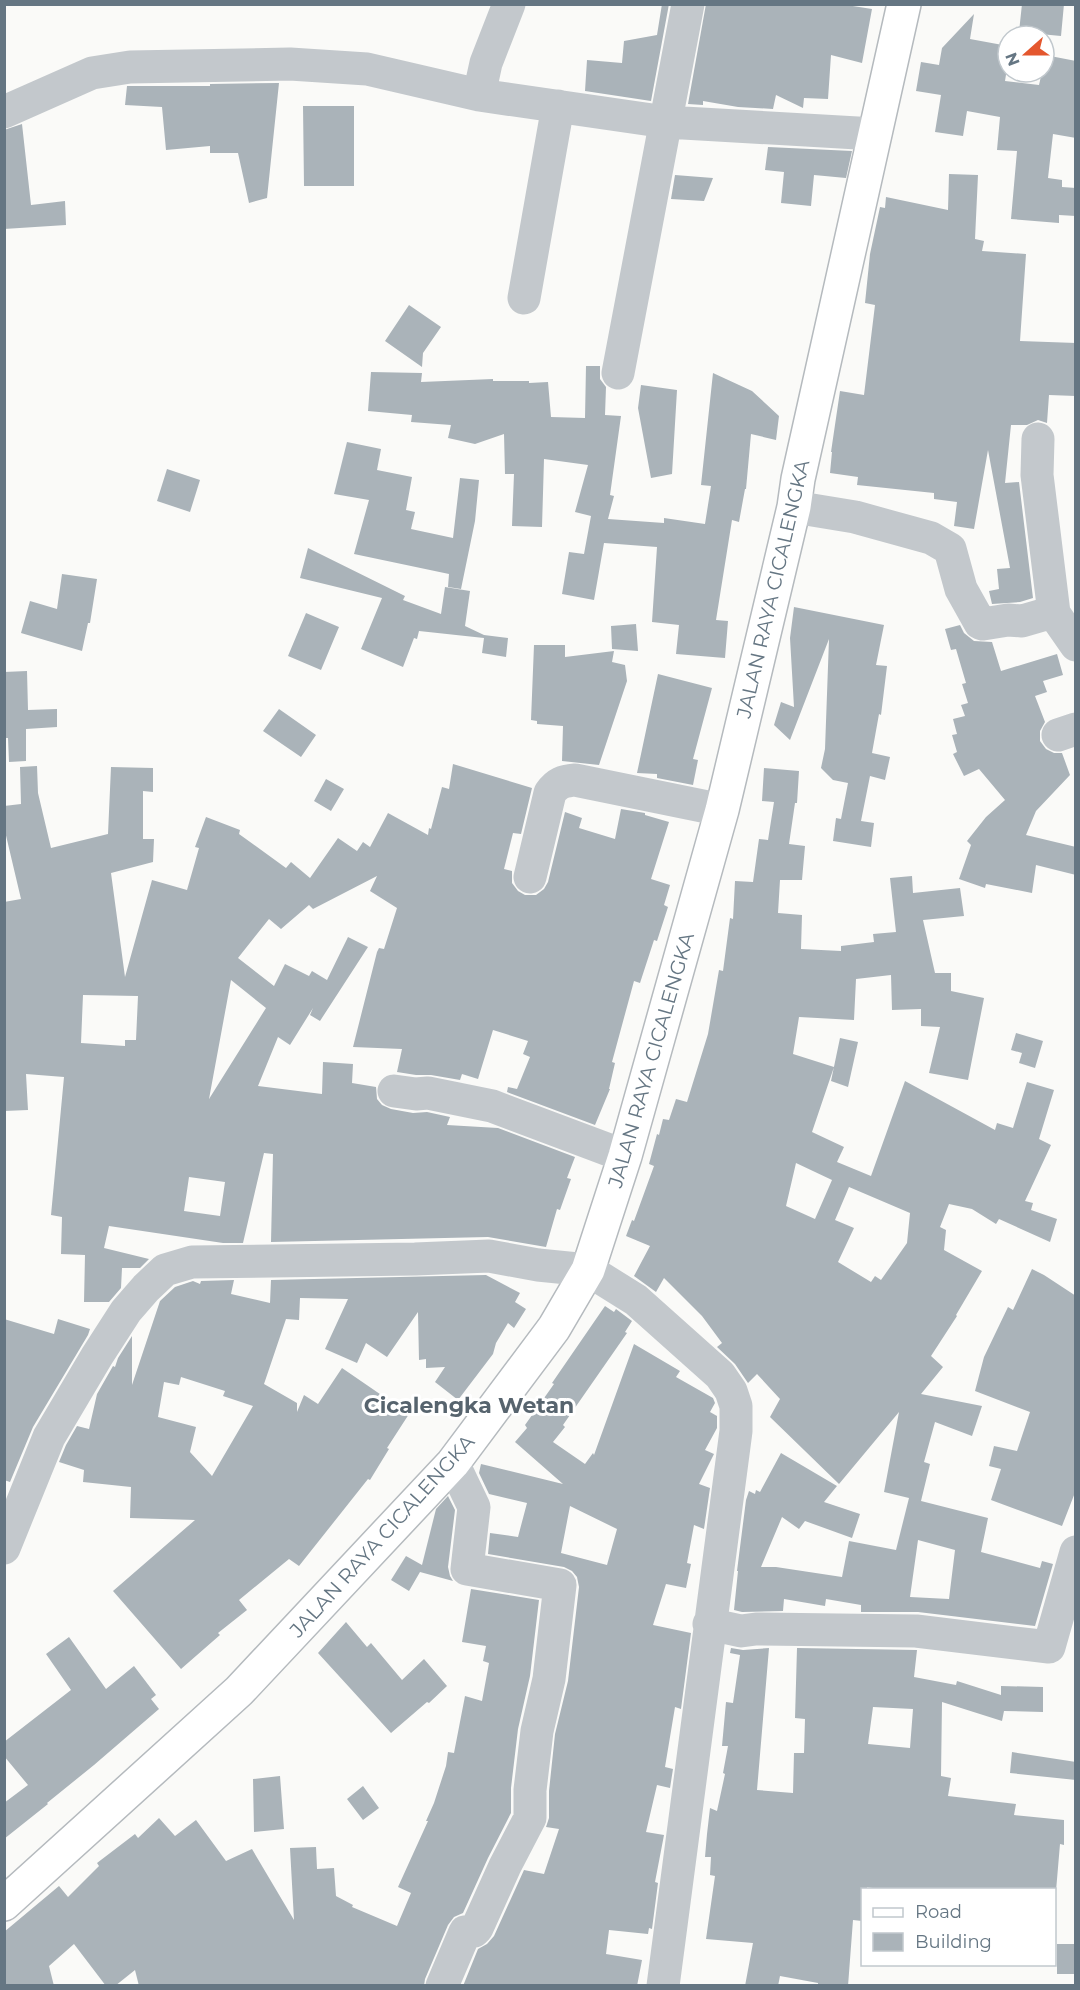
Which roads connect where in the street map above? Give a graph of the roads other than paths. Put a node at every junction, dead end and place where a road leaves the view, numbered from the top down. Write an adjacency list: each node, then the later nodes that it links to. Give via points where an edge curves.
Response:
1 (510, 4): 4 (street, via 486,63)
2 (688, 4): 7 (street)
3 (904, 4): 8 (main road, JALAN RAYA CICALENGKA)
4 (479, 95): 5 (street); 6 (street, via 367,69 290,64 130,67 92,73)
5 (558, 106): 7 (street); 9 (street)
6 (4, 112)
7 (666, 122): 8 (street); 10 (street)
8 (875, 134): 12 (main road, JALAN RAYA CICALENGKA)
9 (524, 298)
10 (618, 372)
11 (1038, 439): 13 (street, via 1037,475)
12 (794, 507): 13 (street, via 855,517 942,544 950,549 961,589 983,624 1022,621); 15 (main road, JALAN RAYA CICALENGKA)
13 (1054, 613): 14 (street)
14 (1076, 645)
15 (722, 810): 16 (street, via 563,781 550,793); 18 (main road, JALAN RAYA CICALENGKA)
16 (530, 877)
17 (394, 1091): 18 (street, via 428,1093 492,1106)
18 (625, 1156): 19 (main road, JALAN RAYA CICALENGKA)
19 (588, 1270): 20 (main road, JALAN RAYA CICALENGKA, via 554,1328); 21 (street, via 489,1256 192,1262 165,1270 126,1311 49,1437); 23 (street, via 636,1300 720,1375 731,1391 736,1431)
20 (453, 1463): 24 (main road, JALAN RAYA CICALENGKA, via 239,1691); 25 (street, via 474,1507 467,1569 560,1586 549,1679 537,1731 530,1818 477,1928 465,1932)
21 (4, 1548)
22 (1076, 1552): 23 (street, via 1049,1647 916,1631 741,1631)
23 (709, 1624): 26 (street)
24 (4, 1904)
25 (442, 1986)
26 (663, 1986)

